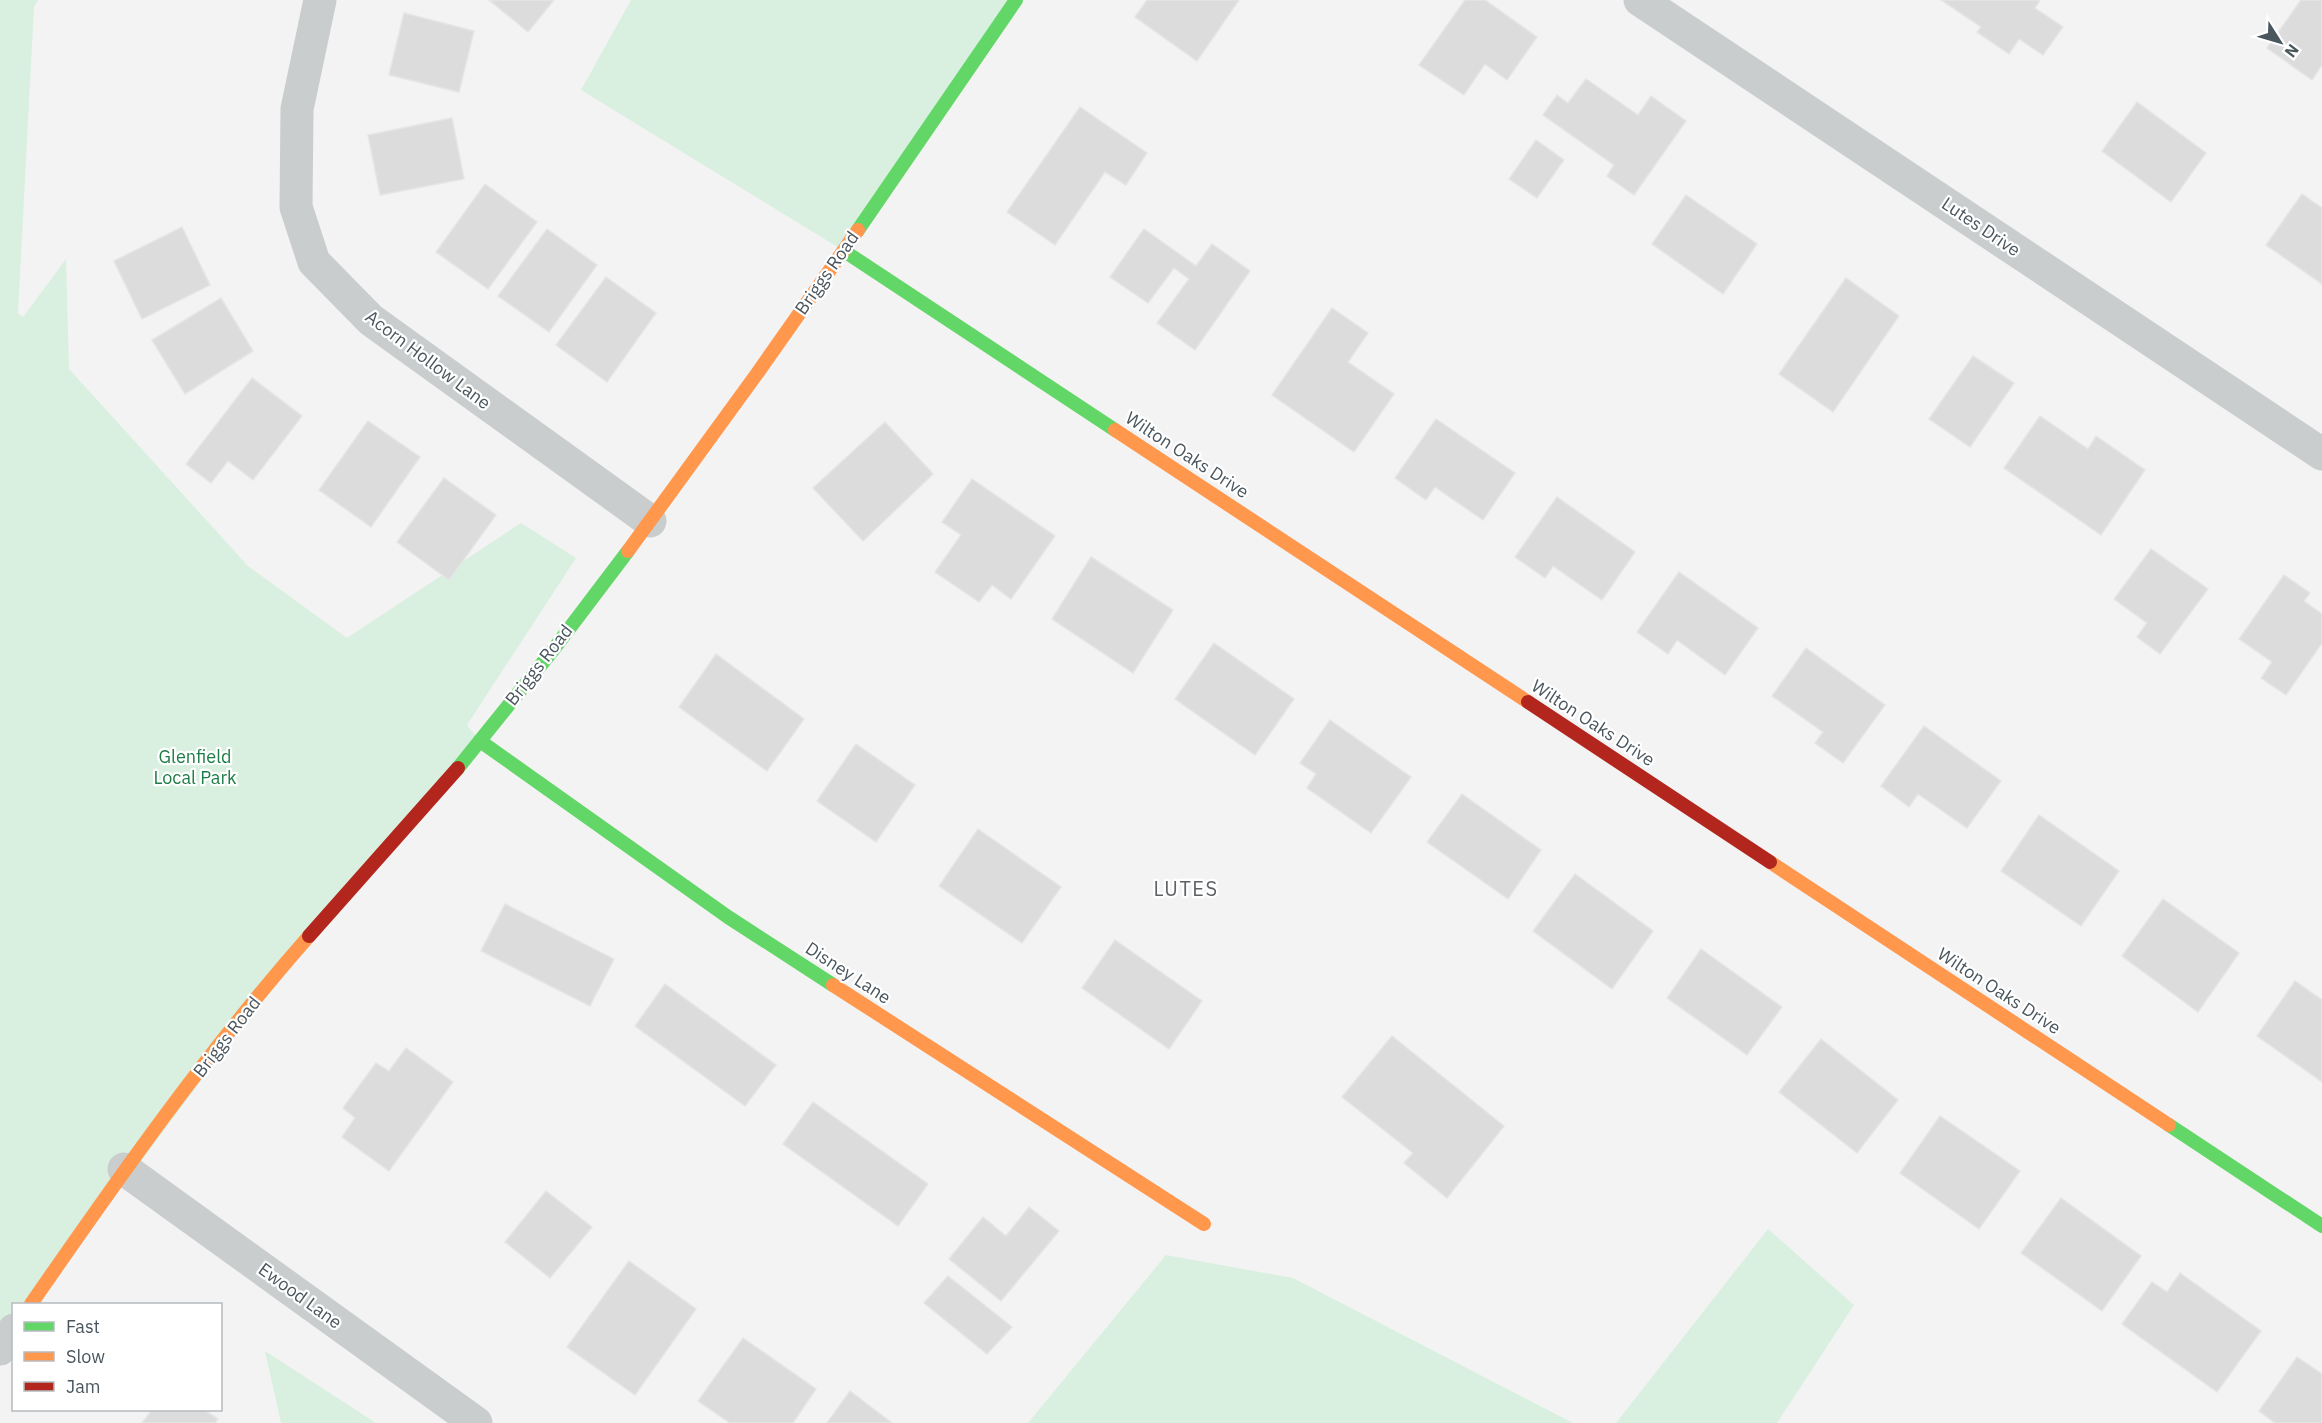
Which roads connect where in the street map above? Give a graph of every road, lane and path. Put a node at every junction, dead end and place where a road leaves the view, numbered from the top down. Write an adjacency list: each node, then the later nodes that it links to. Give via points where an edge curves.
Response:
1 (320, 0): 6 (street, Acorn Hollow Lane, via 297,109 296,207 314,262 371,321)
2 (1016, 0): 4 (street, Briggs Road)
3 (1640, 0): 5 (street, Lutes Drive)
4 (844, 250): 6 (street, Briggs Road); 10 (street, Wilton Oaks Drive)
5 (2322, 454)
6 (650, 521): 7 (street, Briggs Road)
7 (480, 741): 8 (street, Briggs Road, via 264,989); 9 (street, Disney Lane, via 728,917)
8 (124, 1169): 11 (street, Briggs Road); 14 (street, Ewood Lane)
9 (1204, 1224)
10 (2322, 1226)
11 (32, 1303)
12 (12, 1333): 13 (street)
13 (0, 1349)
14 (476, 1423)

